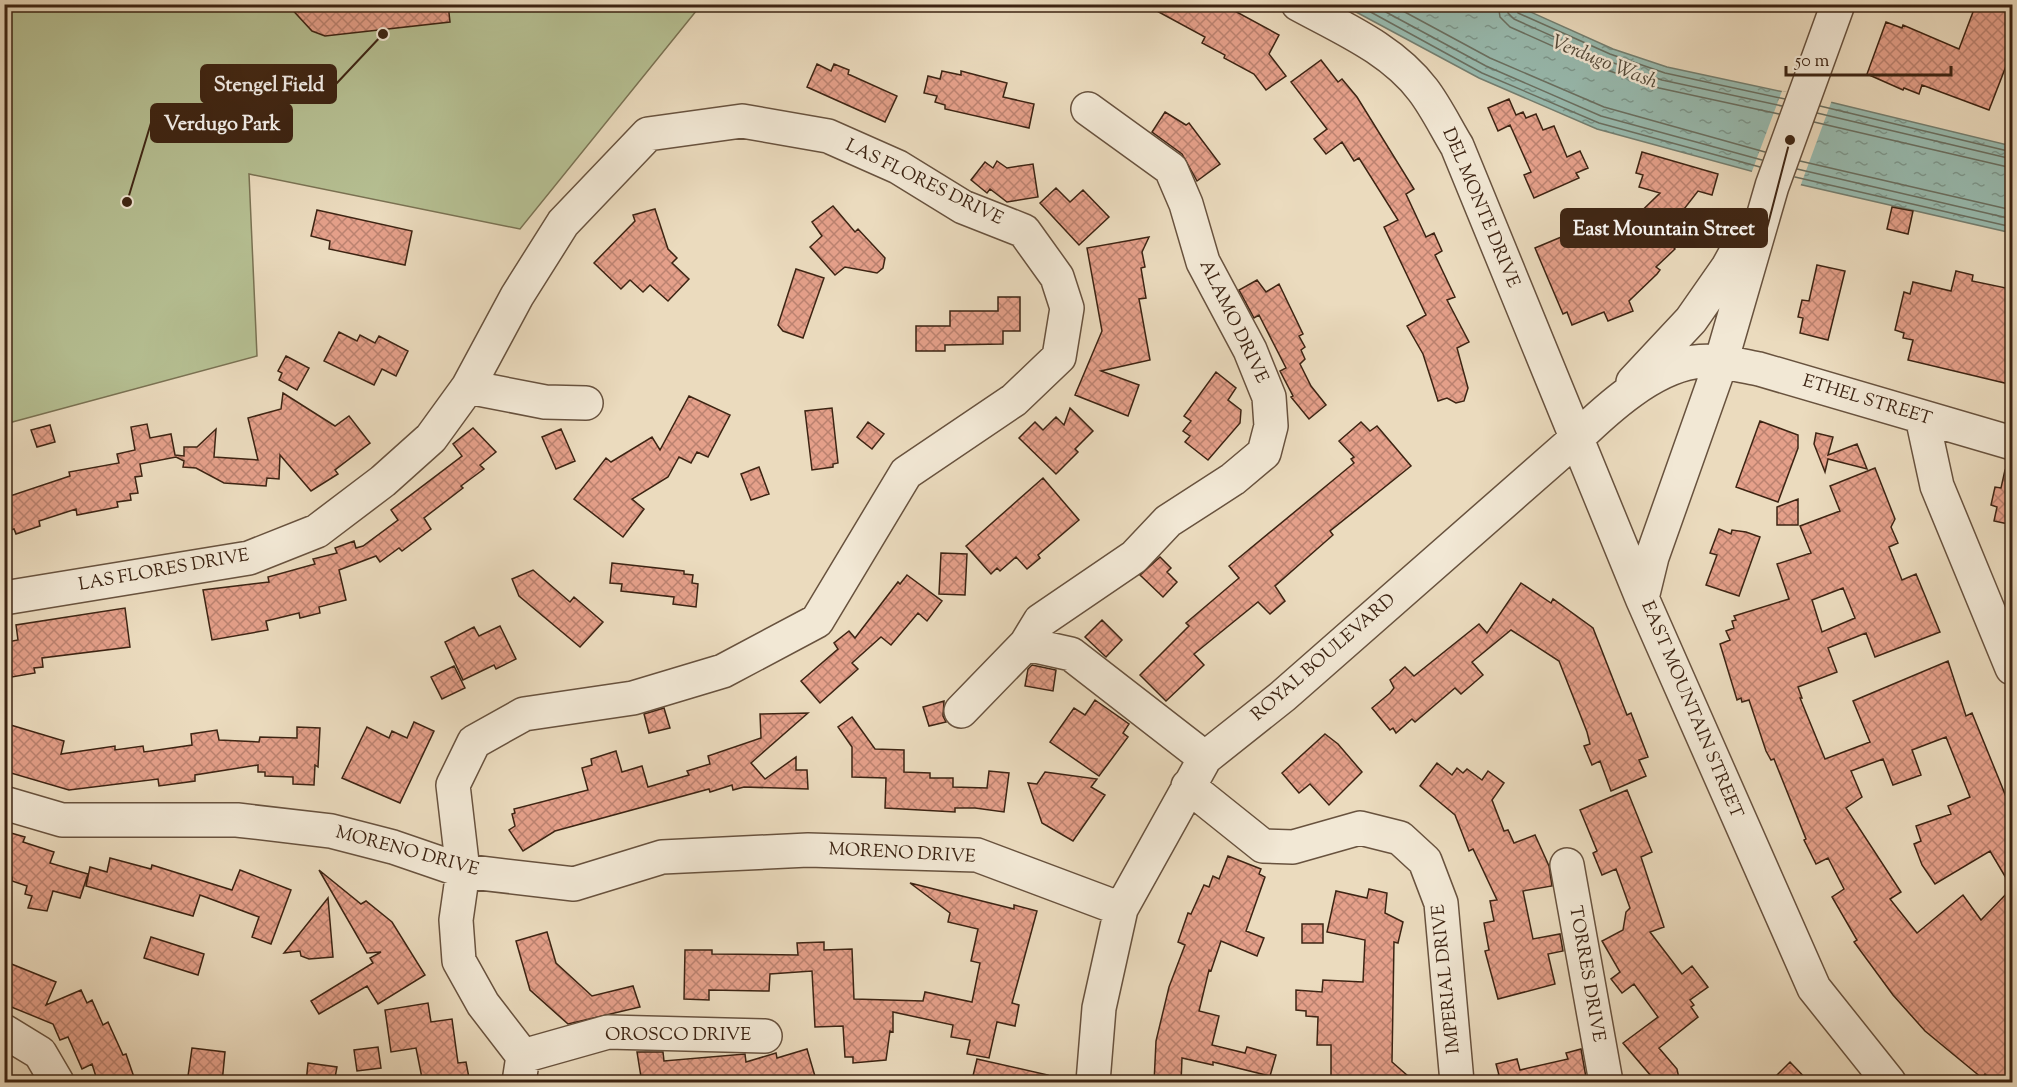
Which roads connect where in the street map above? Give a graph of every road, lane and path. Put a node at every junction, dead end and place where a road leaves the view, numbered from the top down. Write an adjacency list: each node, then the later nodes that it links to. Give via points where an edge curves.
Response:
1 (1298, 4): 10 (street, DEL MONTE DRIVE, via 1370,43 1400,65 1423,90 1457,146)
2 (1838, 4): 4 (street, EAST MOUNTAIN STREET)
3 (1088, 109): 14 (street, ALAMO DRIVE, via 1171,169 1203,262 1250,350 1269,397 1271,426 1264,453 1233,479 1168,521 1134,557 1040,621)
4 (1772, 186): 5 (street, EAST MOUNTAIN STREET); 7 (street, via 1728,267 1691,320)
5 (1721, 362): 7 (street, ROYAL BOULEVARD, via 1690,364 1657,376); 9 (street, ETHEL STREET, via 1760,369); 13 (street, EAST MOUNTAIN STREET)
6 (468, 387): 8 (street, via 545,402); 12 (street, LAS FLORES DRIVE, via 431,438 317,531 249,558); 21 (street, LAS FLORES DRIVE, via 562,223 648,134 741,121 828,136 897,167 963,207 1024,231 1057,277 1067,308 1059,357 1014,400 906,473 817,621 723,672 633,698 524,714 474,742 453,785)
7 (1614, 402): 10 (street, ROYAL BOULEVARD)
8 (586, 403)
9 (1922, 417): 11 (street, ETHEL STREET); 15 (street, via 1937,486)
10 (1578, 437): 13 (street, DEL MONTE DRIVE); 17 (street, ROYAL BOULEVARD, via 1283,696)
11 (2013, 444)
12 (4, 598)
13 (1641, 598): 30 (street, EAST MOUNTAIN STREET, via 1814,988)
14 (1026, 645): 16 (street, ALAMO DRIVE); 17 (street, via 1071,654)
15 (2013, 668)
16 (961, 711)
17 (1205, 758): 18 (street, ROYAL BOULEVARD)
18 (1188, 786): 22 (street, ROYAL BOULEVARD); 28 (street, IMPERIAL DRIVE, via 1263,846 1293,847 1360,828 1400,838 1425,861 1441,903)
19 (4, 803): 21 (street, MORENO DRIVE, via 62,820 237,820 332,831)
20 (1567, 865): 29 (street, TORRES DRIVE)
21 (463, 871): 22 (street, MORENO DRIVE, via 574,884 662,857 808,850 977,855); 25 (street, LAS FLORES DRIVE, via 456,920 459,961)
22 (1121, 909): 27 (street, ROYAL BOULEVARD, via 1099,1008)
23 (4, 1031): 26 (street, via 40,1053)
24 (765, 1036): 25 (street, OROSCO DRIVE, via 608,1032)
25 (521, 1069)
26 (57, 1083)
27 (1094, 1083)
28 (1457, 1083)
29 (1606, 1083)
30 (1888, 1083)

